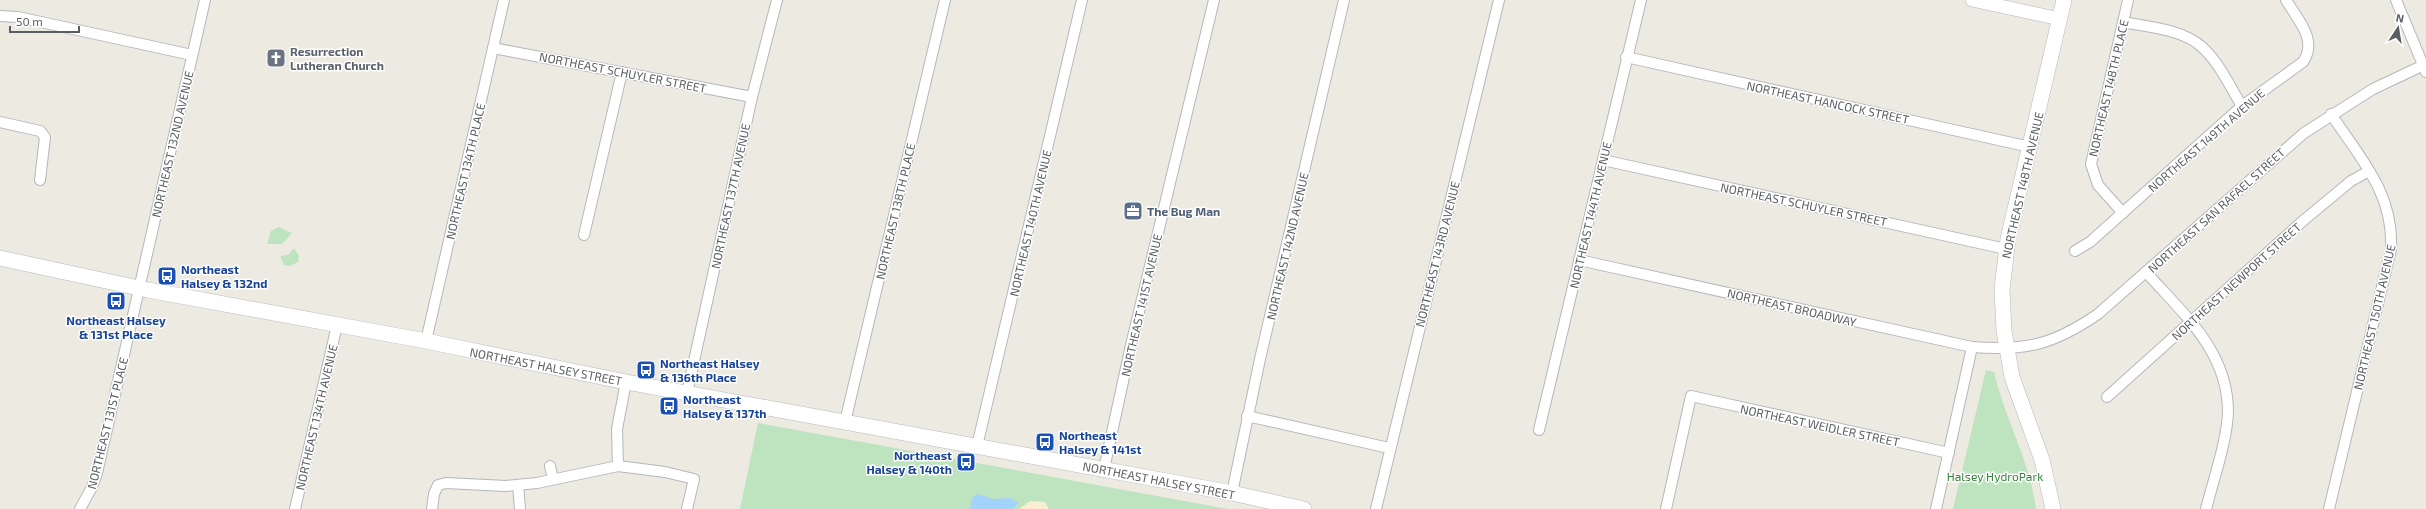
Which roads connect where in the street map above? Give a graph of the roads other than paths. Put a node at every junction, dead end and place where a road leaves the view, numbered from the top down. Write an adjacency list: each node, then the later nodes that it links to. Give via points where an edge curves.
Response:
1 (205, 0): 19 (street, NORTHEAST 132ND AVENUE)
2 (504, 0): 18 (street, NORTHEAST 134TH PLACE)
3 (777, 0): 23 (street, NORTHEAST 137TH AVENUE)
4 (945, 0): 48 (street, NORTHEAST 138TH PLACE)
5 (1082, 0): 50 (street, NORTHEAST 140TH AVENUE)
6 (1214, 0): 55 (street, NORTHEAST 141ST AVENUE, via 1131,345)
7 (1344, 0): 47 (street, NORTHEAST 142ND AVENUE)
8 (1499, 0): 51 (street, NORTHEAST 143RD AVENUE)
9 (1641, 0): 20 (street, NORTHEAST 144TH AVENUE)
10 (1972, 0): 16 (street)
11 (2064, 0): 16 (main road, NORTHEAST 148TH AVENUE)
12 (2128, 0): 17 (street, NORTHEAST 148TH PLACE)
13 (2286, 0): 24 (street, NORTHEAST 149TH AVENUE, via 2310,41 2308,54 2303,62)
14 (2396, 0): 21 (street)
15 (0, 16): 19 (street, via 18,17)
16 (2060, 19): 27 (main road, NORTHEAST 148TH AVENUE)
17 (2123, 22): 24 (street, via 2176,34 2195,42 2212,58); 31 (street, NORTHEAST 148TH PLACE, via 2091,164 2098,185)
18 (493, 48): 22 (street, NORTHEAST SCHUYLER STREET); 41 (street, NORTHEAST 134TH PLACE)
19 (192, 55): 38 (street, NORTHEAST 132ND AVENUE)
20 (1626, 57): 27 (street, NORTHEAST HANCOCK STREET); 28 (street, NORTHEAST 144TH AVENUE)
21 (2425, 67): 25 (street, NORTHEAST SAN RAFAEL STREET, via 2373,89)
22 (622, 72): 23 (street, NORTHEAST SCHUYLER STREET); 32 (street)
23 (752, 97): 45 (street, NORTHEAST 137TH AVENUE)
24 (2242, 106): 31 (street, NORTHEAST 149TH AVENUE)
25 (2331, 114): 29 (street, NORTHEAST 150TH AVENUE); 37 (street, NORTHEAST SAN RAFAEL STREET, via 2274,157)
26 (0, 122): 30 (street, via 40,131 45,137)
27 (2030, 147): 33 (main road, NORTHEAST 148TH AVENUE)
28 (1603, 160): 33 (street, NORTHEAST SCHUYLER STREET); 36 (street, NORTHEAST 144TH AVENUE)
29 (2369, 171): 39 (street, NORTHEAST NEWPORT STREET, via 2351,181 2310,215); 70 (street, NORTHEAST 150TH AVENUE, via 2384,196 2390,216 2391,249)
30 (40, 180)
31 (2123, 213): 34 (street, NORTHEAST 149TH AVENUE, via 2090,242)
32 (584, 235)
33 (2006, 249): 43 (main road, NORTHEAST 148TH AVENUE, via 2002,305)
34 (2075, 251)
35 (0, 258): 38 (main road, NORTHEAST HALSEY STREET)
36 (1579, 260): 42 (street, NORTHEAST BROADWAY); 49 (street, NORTHEAST 144TH AVENUE)
37 (2146, 272): 39 (street); 43 (street, NORTHEAST SAN RAFAEL STREET, via 2081,326 2045,342)
38 (139, 288): 40 (main road, NORTHEAST HALSEY STREET); 59 (street, NORTHEAST 131ST PLACE, via 96,473 92,487)
39 (2191, 322): 46 (street, NORTHEAST NEWPORT STREET); 69 (street, via 2210,346 2221,366 2228,411)
40 (337, 325): 41 (main road, NORTHEAST HALSEY STREET); 60 (street, NORTHEAST 134TH AVENUE)
41 (426, 341): 44 (main road, NORTHEAST HALSEY STREET)
42 (1972, 347): 43 (street, NORTHEAST BROADWAY); 52 (street)
43 (2006, 350): 68 (main road, NORTHEAST 148TH AVENUE, via 2015,389 2042,460)
44 (626, 382): 45 (main road, NORTHEAST HALSEY STREET); 54 (street, via 617,429)
45 (687, 393): 48 (main road, NORTHEAST HALSEY STREET)
46 (2107, 397)
47 (1247, 416): 51 (street); 58 (street, NORTHEAST 142ND AVENUE)
48 (845, 422): 50 (main road, NORTHEAST HALSEY STREET)
49 (1539, 430)
50 (977, 446): 55 (main road, NORTHEAST HALSEY STREET)
51 (1389, 448): 65 (street, NORTHEAST 143RD AVENUE)
52 (1949, 453): 66 (street, NORTHEAST WEIDLER STREET, via 1691,396); 67 (street)
53 (550, 466): 56 (street)
54 (618, 466): 56 (street); 63 (street, via 694,479)
55 (1104, 469): 58 (main road, NORTHEAST HALSEY STREET)
56 (554, 479): 57 (street)
57 (518, 485): 61 (street, via 438,485); 62 (street)
58 (1232, 493): 64 (main road, NORTHEAST HALSEY STREET)
59 (80, 509)
60 (295, 509)
61 (432, 509)
62 (520, 509)
63 (687, 509)
64 (1304, 509)
65 (1376, 509)
66 (1666, 509)
67 (1936, 509)
68 (2053, 509)
69 (2206, 509)
70 (2329, 509)

